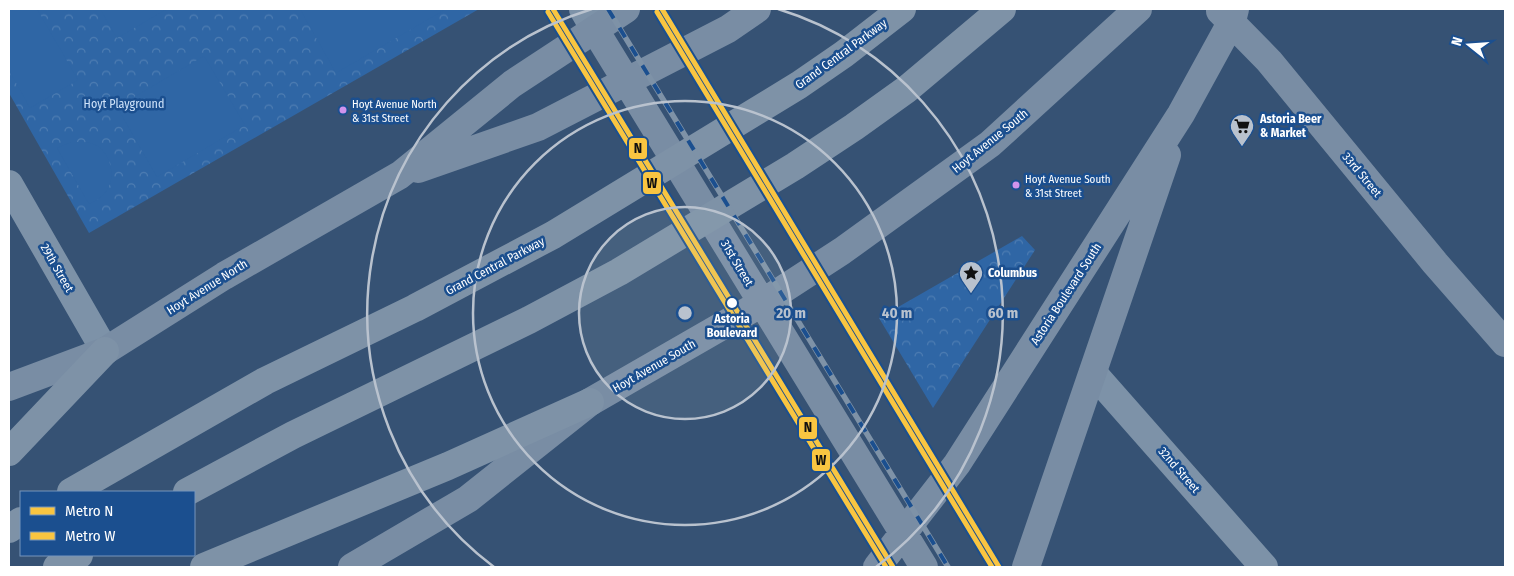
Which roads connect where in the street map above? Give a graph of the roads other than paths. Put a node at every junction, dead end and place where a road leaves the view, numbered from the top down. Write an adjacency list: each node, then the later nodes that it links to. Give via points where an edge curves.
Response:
1 (626, 9): 7 (main road, Hoyt Avenue North)
2 (757, 9): 8 (main road, Hoyt Avenue North, via 728,29)
3 (902, 9): 19 (highway, Grand Central Parkway, via 799,85 561,231 415,308 264,381)
4 (1002, 9): 20 (highway, via 907,89 854,127 619,272 521,324 293,435)
5 (1138, 9): 12 (main road, Hoyt Avenue South, via 990,144 842,251)
6 (1228, 13): 9 (main road, Astoria Boulevard South); 13 (main road, 33rd Street)
7 (589, 19): 8 (main road, 31st Street); 10 (main road, Hoyt Avenue North)
8 (628, 81): 10 (main road, Hoyt Avenue North, via 538,127); 12 (main road, 31st Street)
9 (1181, 114): 15 (main road); 23 (main road, Astoria Boulevard South, via 957,464)
10 (400, 175): 14 (main road, Hoyt Avenue North, via 224,276)
11 (9, 184): 14 (street, 29th Street)
12 (762, 303): 17 (main road, Hoyt Avenue South); 23 (main road, 31st Street)
13 (1505, 343)
14 (105, 351): 16 (main road, Hoyt Avenue North); 18 (highway)
15 (1093, 373): 30 (main road); 31 (street, 32nd Street)
16 (9, 387)
17 (590, 402): 26 (highway, via 448,466); 27 (main road, Hoyt Avenue South, via 468,499)
18 (9, 452)
19 (73, 491)
20 (190, 491)
21 (20, 522): 22 (highway)
22 (9, 529)
23 (902, 533): 28 (main road, Astoria Boulevard South); 29 (main road, 31st Street)
24 (77, 556): 25 (highway)
25 (57, 567)
26 (204, 567)
27 (352, 567)
28 (877, 567)
29 (924, 567)
30 (1026, 567)
31 (1264, 567)

